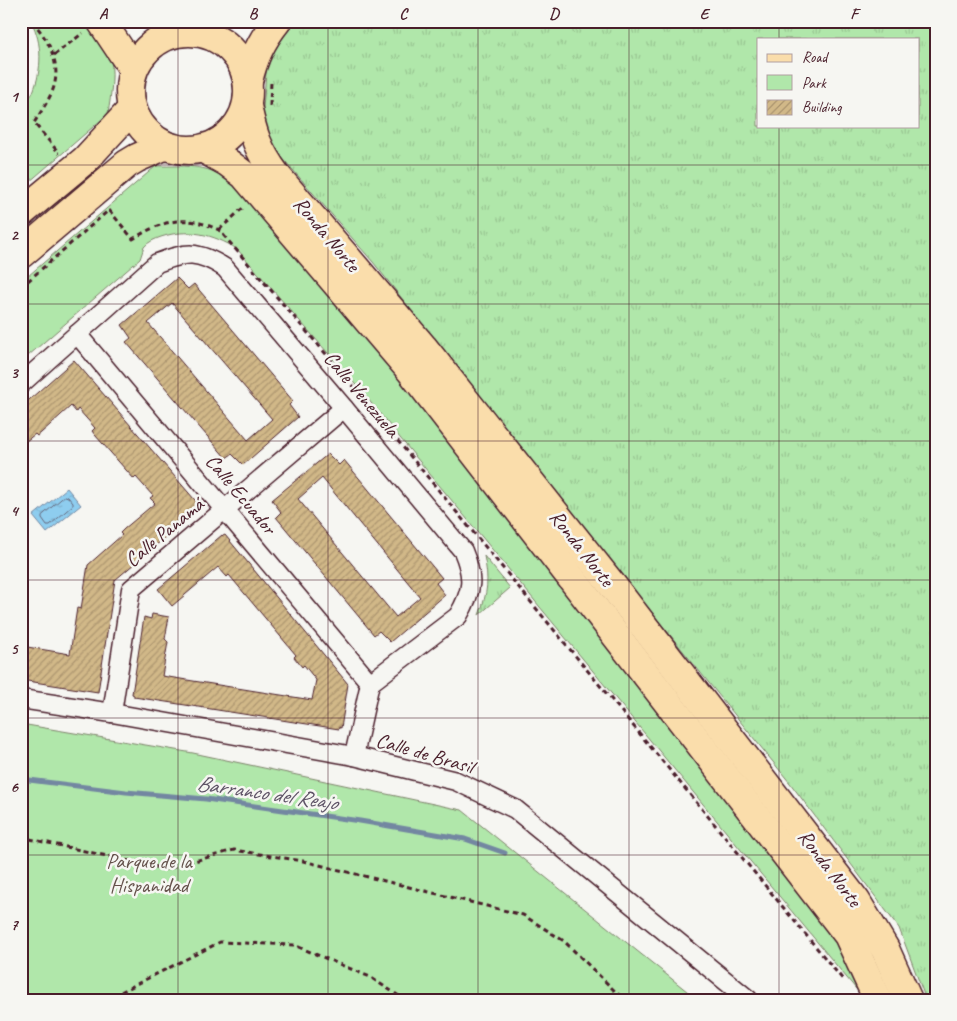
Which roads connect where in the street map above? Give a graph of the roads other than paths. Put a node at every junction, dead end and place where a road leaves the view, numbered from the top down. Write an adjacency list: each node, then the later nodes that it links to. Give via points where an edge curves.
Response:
1 (145, 21): 5 (main road)
2 (277, 21): 7 (main road, via 254,58)
3 (93, 26): 6 (main road)
4 (213, 27): 5 (main road); 7 (main road, via 219,40 242,64)
5 (174, 33): 6 (main road, via 157,40)
6 (133, 69): 8 (main road, via 129,89)
7 (247, 93): 10 (main road, via 241,121 231,134); 23 (main road, Ronda Norte, via 252,133 276,174 423,347 844,885 885,949)
8 (132, 109): 9 (main road, via 150,137); 11 (main road, via 85,160)
9 (164, 146): 10 (main road, via 190,151); 12 (main road, via 127,164)
10 (204, 149): 22 (main road, Ronda Norte, via 244,175 411,371 848,935)
11 (21, 213)
12 (21, 254)
13 (77, 334): 14 (street, Calle Venezuela); 15 (street, Calle Venezuela, via 157,263 192,254 209,258 225,268); 16 (street, Calle Ecuador)
14 (21, 384)
15 (344, 408): 16 (street, Calle Panamá); 17 (street, Calle Venezuela, via 463,551 471,583 458,616)
16 (225, 509): 17 (street, Calle Ecuador); 19 (street, Calle Panamá, via 131,589)
17 (370, 684): 20 (street)
18 (21, 699): 19 (street, Calle de Brasil)
19 (112, 713): 20 (street, Calle de Brasil)
20 (354, 756): 21 (street, Calle de Brasil, via 456,781 515,809)
21 (749, 1000)
22 (878, 1000)
23 (908, 1000)

